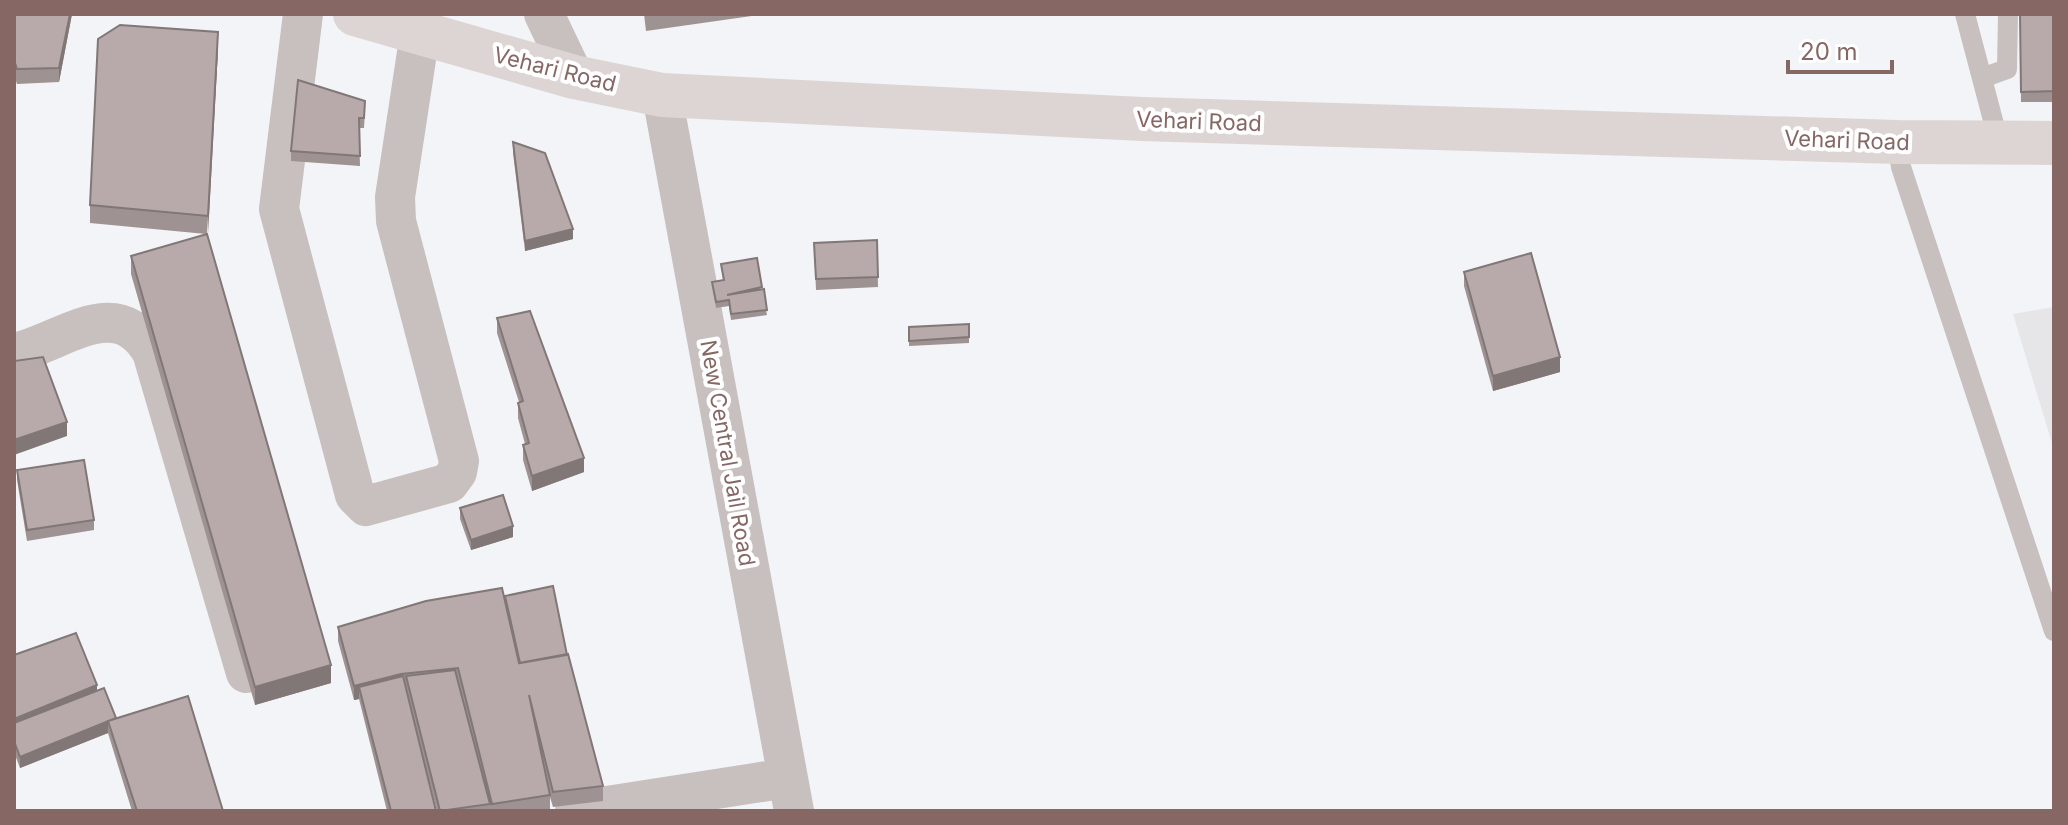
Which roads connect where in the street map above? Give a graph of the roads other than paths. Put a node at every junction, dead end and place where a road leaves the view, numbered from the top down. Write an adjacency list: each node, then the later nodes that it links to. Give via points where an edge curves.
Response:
1 (303, 14): 6 (street, via 279,209 355,495 366,506 449,483 459,461 396,221 395,197)
2 (355, 14): 6 (main road, Vehari Road)
3 (544, 14): 7 (street)
4 (1965, 14): 8 (lane)
5 (2008, 14): 8 (lane, via 2007,69)
6 (420, 33): 7 (main road, Vehari Road)
7 (574, 77): 9 (main road, Vehari Road)
8 (1982, 78): 11 (lane)
9 (662, 95): 10 (main road, Vehari Road, via 1158,120); 16 (street, New Central Jail Road)
10 (1897, 142): 11 (main road, Vehari Road); 14 (lane)
11 (1999, 143): 12 (main road, Vehari Road)
12 (2054, 143)
13 (14, 353): 15 (street, via 90,324 129,326 142,335 152,352)
14 (2054, 631)
15 (246, 673)
16 (790, 794): 17 (street)
17 (575, 811)

